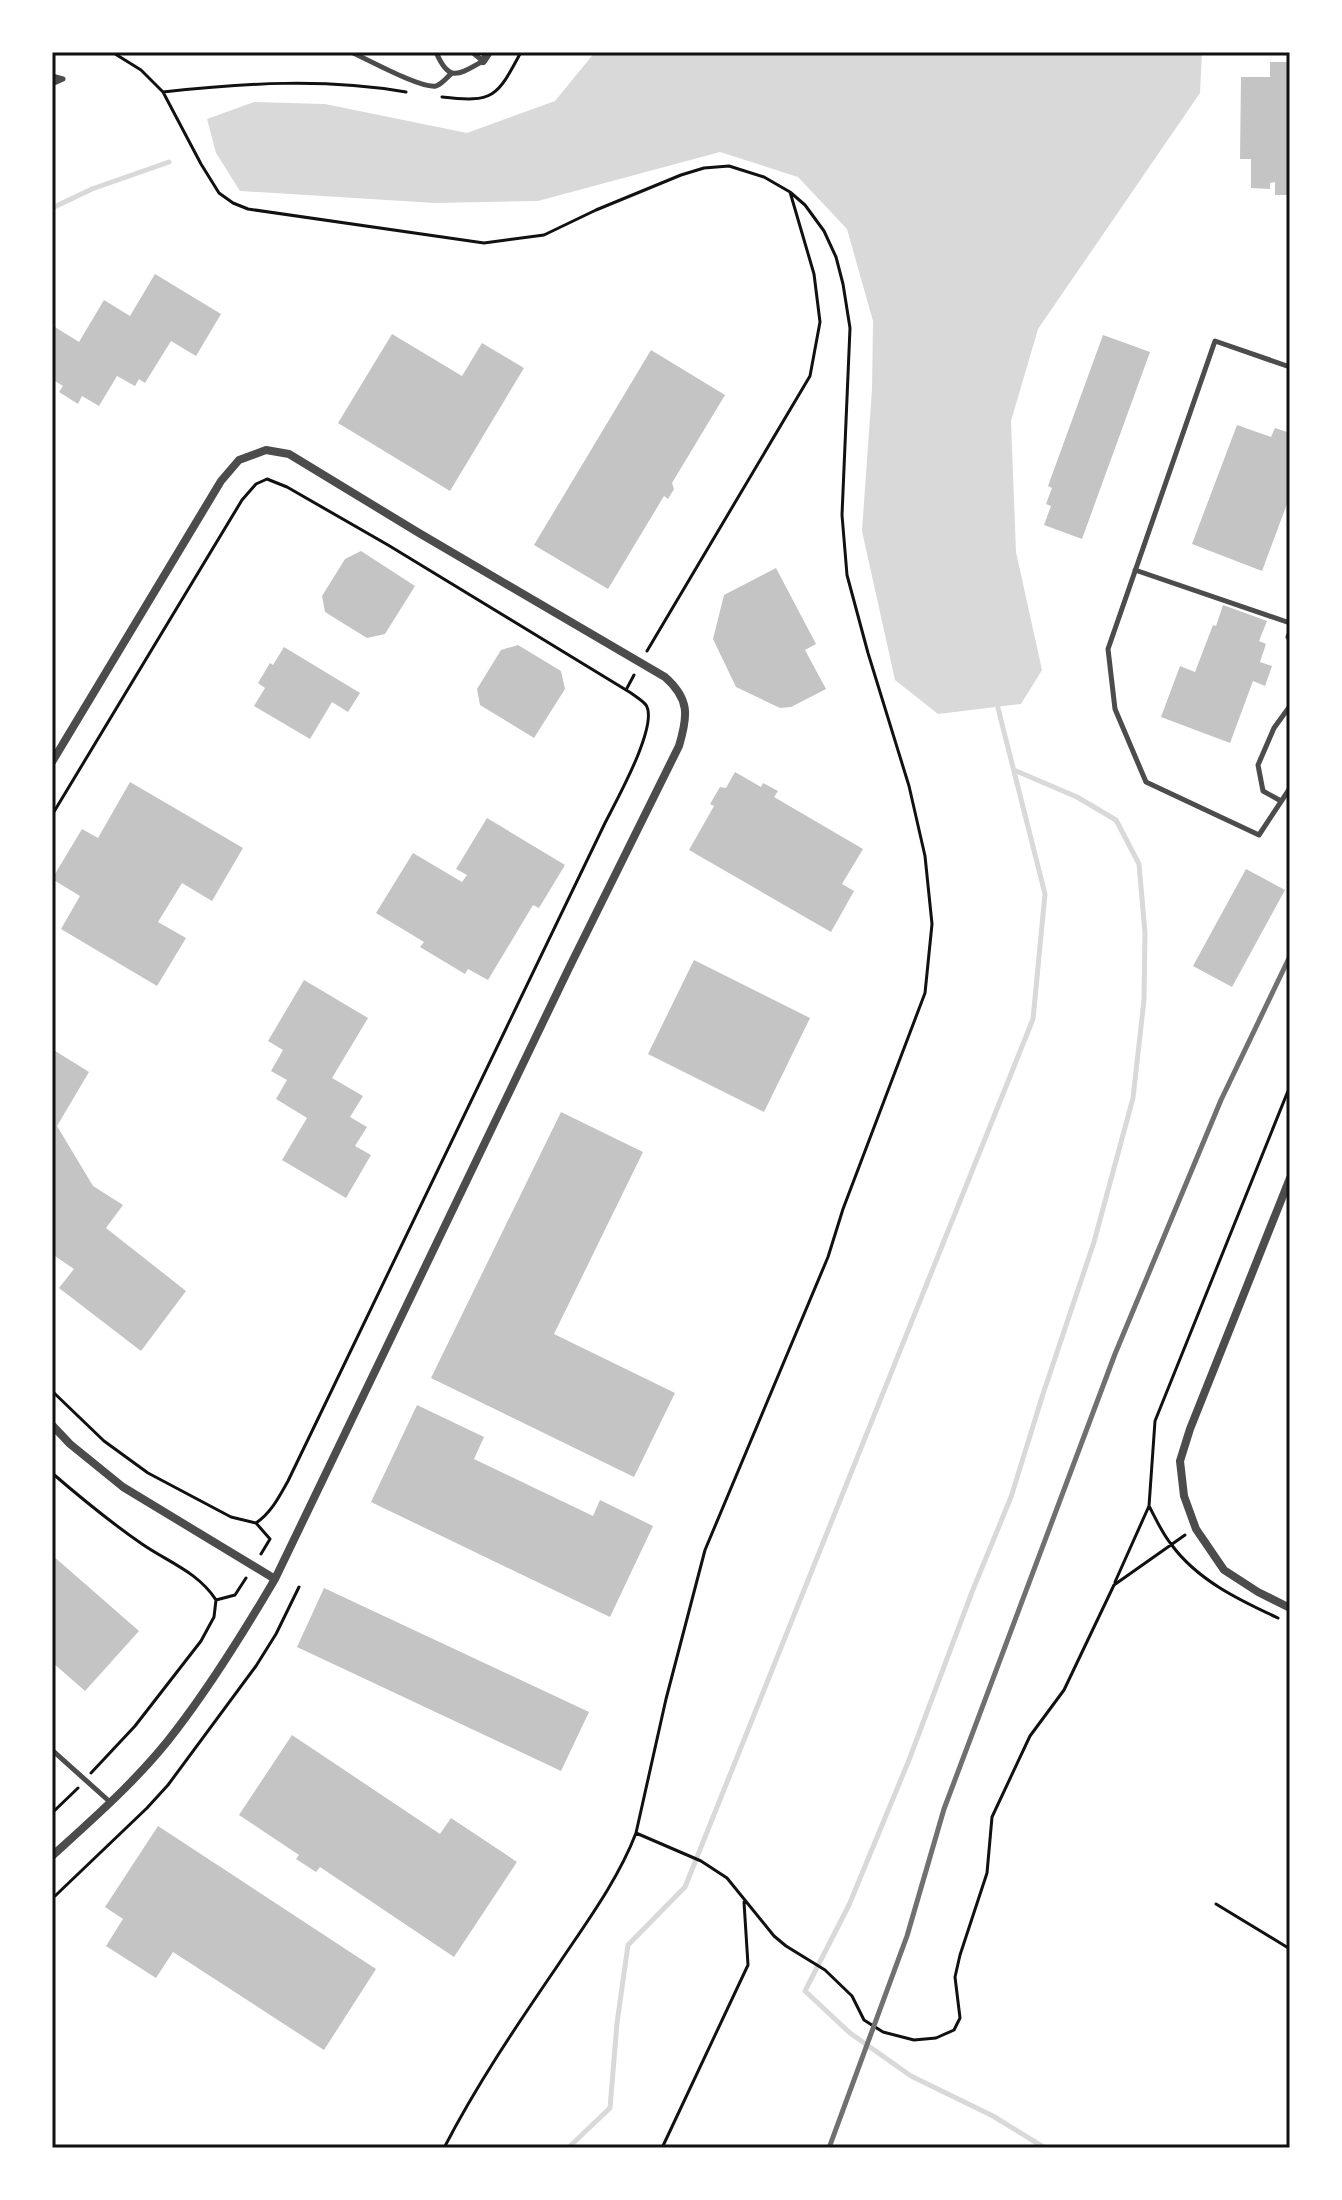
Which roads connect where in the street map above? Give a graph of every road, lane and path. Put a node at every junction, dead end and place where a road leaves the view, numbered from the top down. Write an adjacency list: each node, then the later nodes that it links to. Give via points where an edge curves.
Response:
1 (112, 52): 11 (path)
2 (351, 52): 8 (lane, via 432,87)
3 (436, 52): 8 (lane)
4 (472, 52): 7 (lane)
5 (489, 52): 7 (street)
6 (521, 52): 13 (path, via 505,83 490,95 470,100)
7 (483, 61): 8 (lane)
8 (451, 74)
9 (52, 76): 10 (lane, via 63,79)
10 (52, 84)
11 (163, 92): 12 (path, via 300,82); 14 (path, via 219,193 248,209 484,243 544,235 704,168 747,170)
12 (404, 92)
13 (432, 96)
14 (790, 192): 20 (path, via 814,274 820,322 810,376); 44 (path, via 824,231 843,284 850,328 842,515 847,575 925,856 930,959 914,1027 828,1257 705,1550)
15 (1290, 367): 16 (lane, via 1215,341)
16 (1135, 570): 17 (lane); 25 (lane, via 1108,649 1115,709 1146,782 1259,835)
17 (1290, 623)
18 (1290, 632): 19 (lane)
19 (1290, 638)
20 (641, 662): 21 (path); 23 (street, via 289,454 266,450 239,460 221,481); 35 (street, via 673,684 684,705 679,746)
21 (626, 690): 26 (path, via 388,545 267,479 242,500); 32 (path, via 646,705 646,737 288,1481)
22 (1290, 706): 25 (lane, via 1258,765 1263,791)
23 (52, 762)
24 (1290, 788): 25 (lane)
25 (1281, 801)
26 (52, 815)
27 (1290, 1086): 36 (path, via 1155,1421 1149,1506)
28 (1290, 1178): 33 (street, via 1180,1461 1184,1496)
29 (52, 1391): 32 (path, via 104,1441 148,1473 231,1517)
30 (52, 1425): 34 (street, via 123,1487)
31 (52, 1473): 38 (path, via 141,1543 195,1575)
32 (256, 1523): 34 (path, via 270,1539)
33 (1196, 1529): 36 (path); 39 (street, via 1224,1570)
34 (253, 1566): 35 (street); 38 (path, via 235,1595)
35 (275, 1579): 42 (street, via 176,1730)
36 (1114, 1585): 47 (path, via 1064,1690 1030,1736 992,1817 987,1873 955,1977 961,2006 954,2030 914,2040 883,2032 864,2020 852,1996 825,1970 786,1946)
37 (299, 1587): 46 (path, via 256,1666 168,1785)
38 (216, 1600): 41 (path, via 201,1641)
39 (1290, 1608)
40 (52, 1750): 41 (lane)
41 (85, 1780): 42 (lane); 43 (path)
42 (111, 1803): 45 (street)
43 (52, 1813)
44 (636, 1833): 47 (path, via 701,1861 727,1878); 50 (path, via 593,1913 492,2062)
45 (52, 1856)
46 (52, 1896)
47 (743, 1898): 51 (path, via 748,1965)
48 (1216, 1904): 49 (path)
49 (1290, 1949)
50 (444, 2148)
51 (662, 2148)

